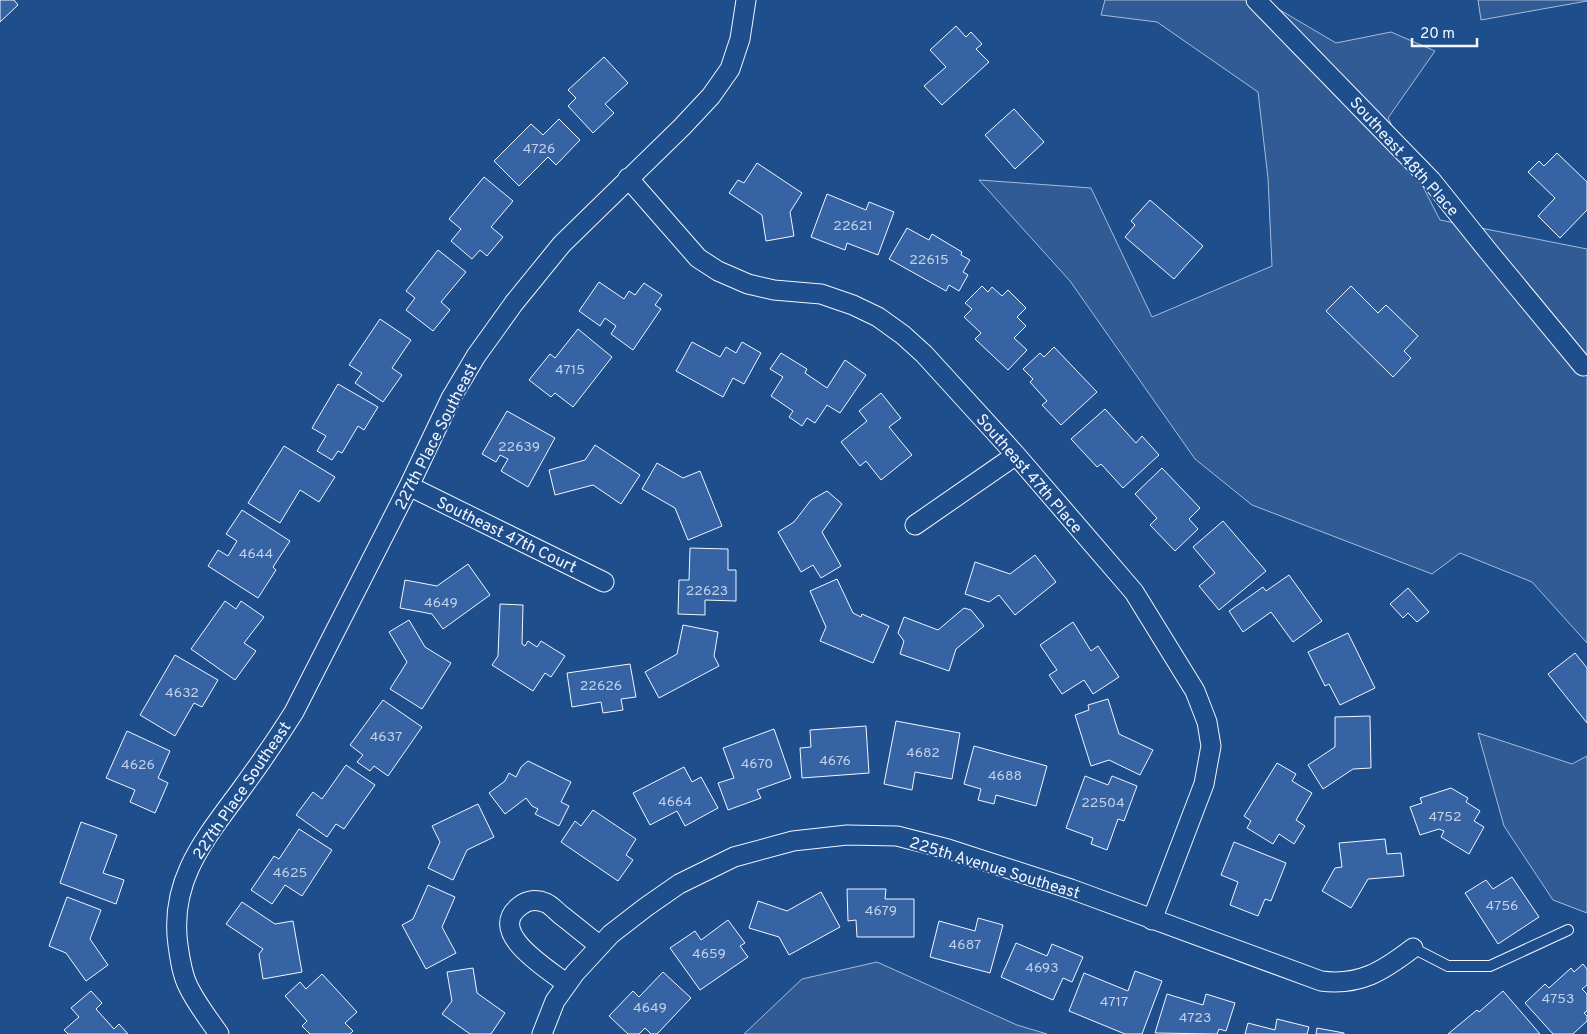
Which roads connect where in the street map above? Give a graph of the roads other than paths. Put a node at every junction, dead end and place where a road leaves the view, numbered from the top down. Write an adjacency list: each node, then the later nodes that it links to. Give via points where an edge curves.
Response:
1 (746, 0): 3 (street, 227th Place Southeast, via 740,39 730,69 711,96)
2 (1256, 0): 4 (street, Southeast 48th Place, via 1431,180)
3 (628, 178): 5 (street, Southeast 47th Place, via 698,258 718,272 774,290 821,294 878,317 924,354); 6 (street, 227th Place Southeast, via 562,244 514,303 451,398)
4 (1584, 366)
5 (1016, 455): 7 (street); 9 (street, Southeast 47th Place, via 1134,592 1195,691 1207,722 1211,746 1204,784)
6 (409, 486): 8 (street, Southeast 47th Court); 14 (street, 227th Place Southeast, via 294,712 204,840 189,865 181,888 176,934 180,958 187,984)
7 (915, 525)
8 (604, 582)
9 (1152, 920): 11 (street, 225th Avenue Southeast, via 1071,889 948,849 897,836 847,835 793,841 734,857 679,884 618,928); 12 (street, 225th Avenue Southeast, via 1321,981 1338,983 1354,982 1375,973)
10 (1568, 930): 12 (lane, via 1490,966 1448,966)
11 (600, 946): 13 (street, 225th Avenue Southeast); 13 (street, via 546,903 533,900 513,911 509,923 511,934 519,946)
12 (1413, 948)
13 (567, 984): 15 (street, 225th Avenue Southeast, via 555,1001)
14 (219, 1034)
15 (542, 1034)

